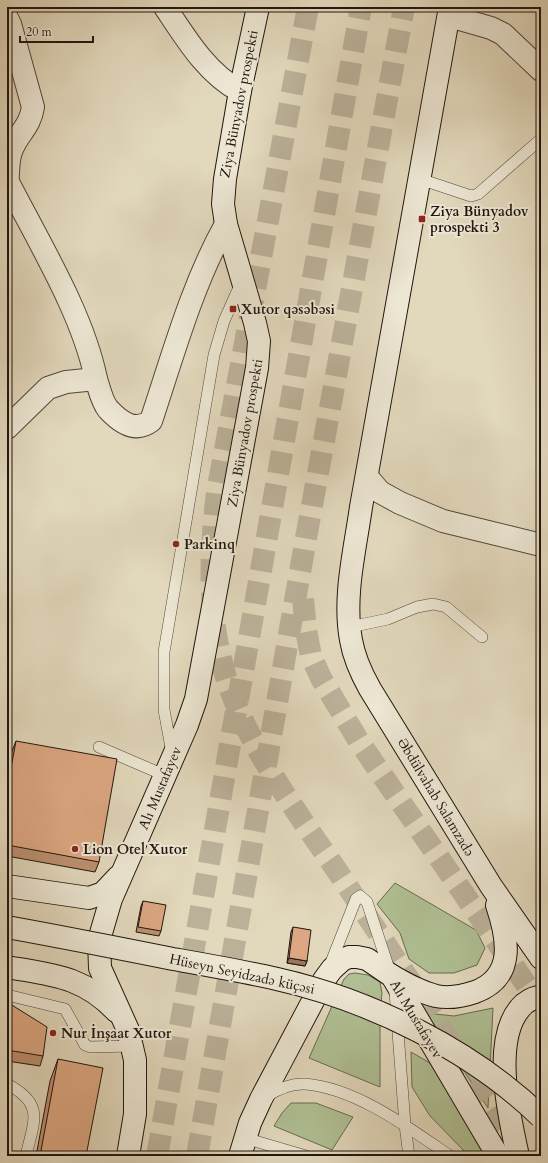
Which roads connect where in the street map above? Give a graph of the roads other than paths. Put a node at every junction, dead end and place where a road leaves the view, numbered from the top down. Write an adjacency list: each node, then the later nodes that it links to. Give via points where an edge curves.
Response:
1 (165, 7): 6 (main road, via 208,65 229,86)
2 (258, 7): 6 (main road, Ziya Bünyadov prospekti)
3 (449, 11): 5 (main road, via 503,34); 8 (main road)
4 (8, 23): 9 (main road, via 33,107 31,119 13,147 7,163)
5 (541, 70)
6 (240, 91): 10 (main road, Ziya Bünyadov prospekti, via 225,179 223,204)
7 (541, 139): 8 (lane, via 478,194 471,196)
8 (420, 179): 14 (main road)
9 (7, 182): 12 (main road, via 71,307)
10 (226, 224): 11 (main road, Ziya Bünyadov prospekti); 12 (main road, via 199,281 150,421 135,428 125,423 107,408)
11 (242, 280): 18 (main road, Ziya Bünyadov prospekti, via 256,323 259,341 258,368); 20 (lane, via 224,321 214,355 164,652 164,710)
12 (96, 379): 13 (main road, via 66,382 48,388)
13 (7, 428)
14 (368, 478): 15 (main road, via 380,492 444,521); 16 (main road, Əbdülvahab Salamzadə, via 352,573)
15 (541, 545)
16 (350, 627): 17 (lane, via 388,619 417,607 433,604 446,607); 22 (main road, Əbdülvahab Salamzadə, via 354,655 362,674)
17 (482, 637)
18 (207, 648): 20 (main road, Alı Mustafayev, via 196,699)
19 (99, 747): 20 (lane)
20 (168, 766): 21 (main road, Alı Mustafayev)
21 (136, 844): 23 (main road, via 116,879 98,896 88,898); 31 (main road, Alı Mustafayev, via 111,899 99,940 100,968)
22 (491, 886): 25 (main road, Əbdülvahab Salamzadə); 27 (main road, via 507,942 502,968 490,984 466,995 449,997 423,992)
23 (11, 888)
24 (7, 927): 35 (main road, Hüseyn Seyidzadə küçəsi, bridge, via 277,979 336,996 415,1029 490,1074)
25 (541, 958)
26 (7, 967): 31 (main road, via 82,984 106,1001)
27 (392, 976): 28 (main road, Alı Mustafayev, via 367,959 349,957 342,960); 28 (lane, via 367,902 360,896 356,899); 36 (lane, via 397,1005); 43 (main road, Alı Mustafayev)
28 (324, 980): 34 (main road, Alı Mustafayev)
29 (7, 995): 32 (lane, via 65,1009 86,1045 90,1047)
30 (541, 997): 44 (main road, via 528,1001 520,1008 513,1020 506,1049 508,1113)
31 (123, 1019): 32 (main road, Alı Mustafayev)
32 (132, 1046): 39 (main road, Alı Mustafayev, via 136,1083 135,1114)
33 (7, 1084): 38 (lane, via 19,1090 34,1109)
34 (261, 1099): 36 (lane, via 276,1090 304,1084 359,1100); 37 (main road, Alı Mustafayev)
35 (541, 1117)
36 (405, 1125): 41 (lane); 42 (lane)
37 (243, 1147): 40 (lane)
38 (26, 1156)
39 (128, 1156)
40 (306, 1156)
41 (409, 1156)
42 (450, 1156)
43 (498, 1156)
44 (518, 1156)

